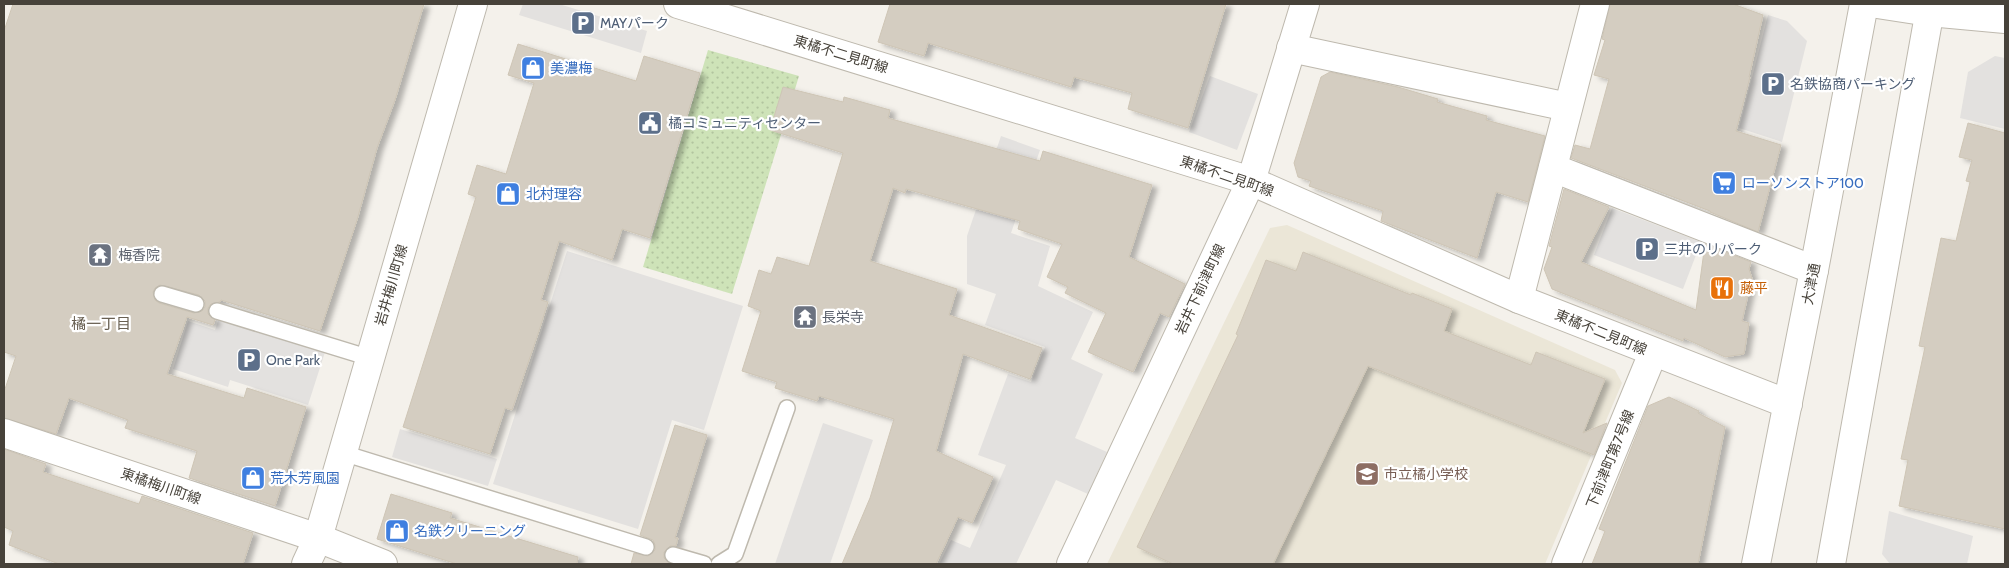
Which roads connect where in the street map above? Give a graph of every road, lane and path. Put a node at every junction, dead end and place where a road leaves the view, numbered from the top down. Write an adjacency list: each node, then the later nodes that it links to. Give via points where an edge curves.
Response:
1 (472, 4): 19 (street, 岩井梅川町線)
2 (678, 4): 12 (street, 東橘不二見町線)
3 (1305, 4): 9 (street, 岩井下前津町線)
4 (1595, 4): 10 (street)
5 (1864, 4): 13 (street, 大津通)
6 (1877, 4): 7 (street)
7 (1930, 8): 8 (street); 34 (street)
8 (2005, 19)
9 (1291, 48): 10 (street); 12 (street, 岩井下前津町線)
10 (1568, 107): 11 (street)
11 (1553, 168): 13 (street); 15 (street)
12 (1250, 181): 15 (street, 東橘不二見町線); 31 (street, 岩井下前津町線)
13 (1814, 270): 20 (street, 大津通)
14 (162, 294): 16 (lane)
15 (1519, 299): 18 (street, 東橘不二見町線)
16 (196, 304)
17 (218, 311): 19 (lane)
18 (1653, 353): 20 (street, 東橘不二見町線); 32 (street, 下前津町第7号線)
19 (370, 358): 23 (street, 岩井梅川町線)
20 (1788, 404): 33 (street, 大津通)
21 (788, 408): 30 (lane, via 735,554)
22 (4, 433): 24 (street, 東橘梅川町線)
23 (342, 454): 24 (street, 岩井梅川町線); 25 (lane)
24 (318, 538): 27 (street, 岩井梅川町線); 28 (street, 東橘梅川町線)
25 (646, 547)
26 (673, 555): 29 (lane)
27 (306, 564)
28 (383, 564)
29 (704, 564)
30 (719, 564)
31 (1071, 564)
32 (1566, 564)
33 (1756, 564)
34 (1831, 564)

